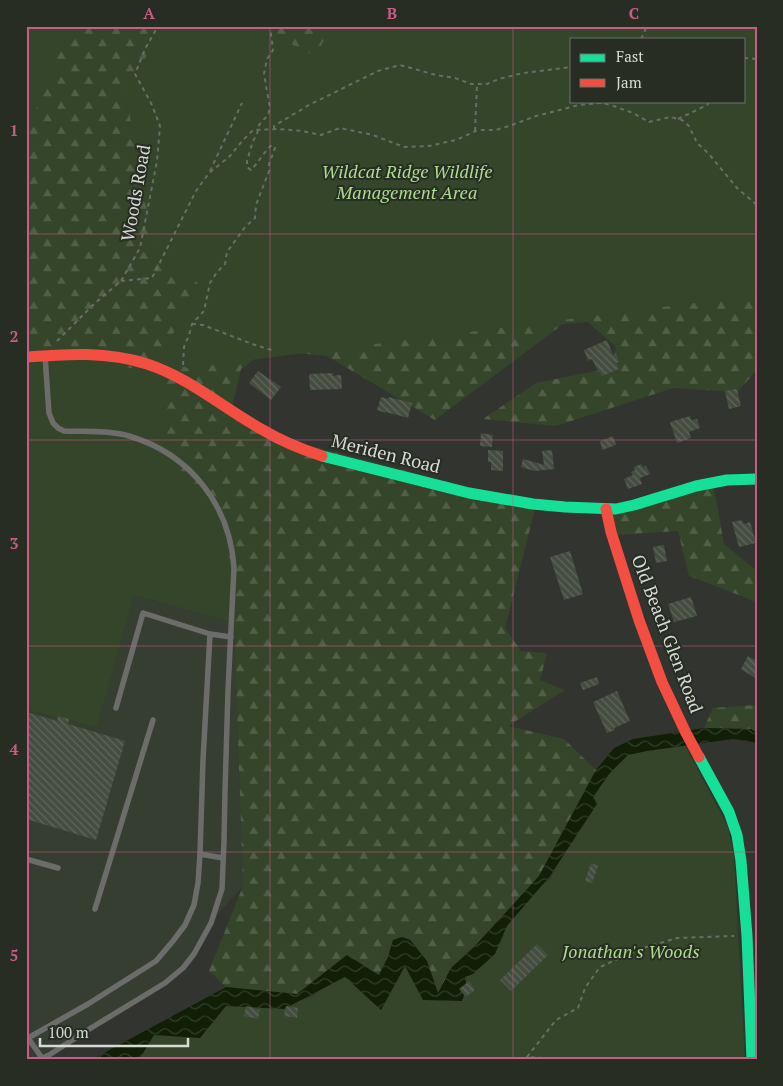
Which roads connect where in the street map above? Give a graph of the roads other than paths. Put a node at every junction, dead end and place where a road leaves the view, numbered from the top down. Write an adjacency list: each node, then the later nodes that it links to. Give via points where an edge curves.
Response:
1 (45, 355): 2 (street, Meriden Road); 4 (street, Meriden Road, via 85,354 147,364 190,383 262,430 326,458 499,499); 6 (lane, via 48,413 58,428 115,433 142,441 177,460 212,498 225,523 233,555)
2 (26, 357)
3 (757, 479): 4 (street, Meriden Road, via 696,486 634,505)
4 (606, 509): 16 (street, Old Beach Glen Road, via 639,620 662,682 738,835)
5 (210, 634): 6 (lane); 7 (lane, via 143,613); 9 (lane)
6 (231, 637): 10 (lane)
7 (116, 708)
8 (153, 720): 13 (lane)
9 (200, 854): 10 (lane); 14 (lane, via 194,905 174,942 156,961)
10 (223, 858): 15 (lane, via 222,889 211,923 183,968 165,983)
11 (26, 859): 12 (lane)
12 (58, 868)
13 (95, 909)
14 (27, 1039): 15 (lane)
15 (41, 1059)
16 (752, 1060)

